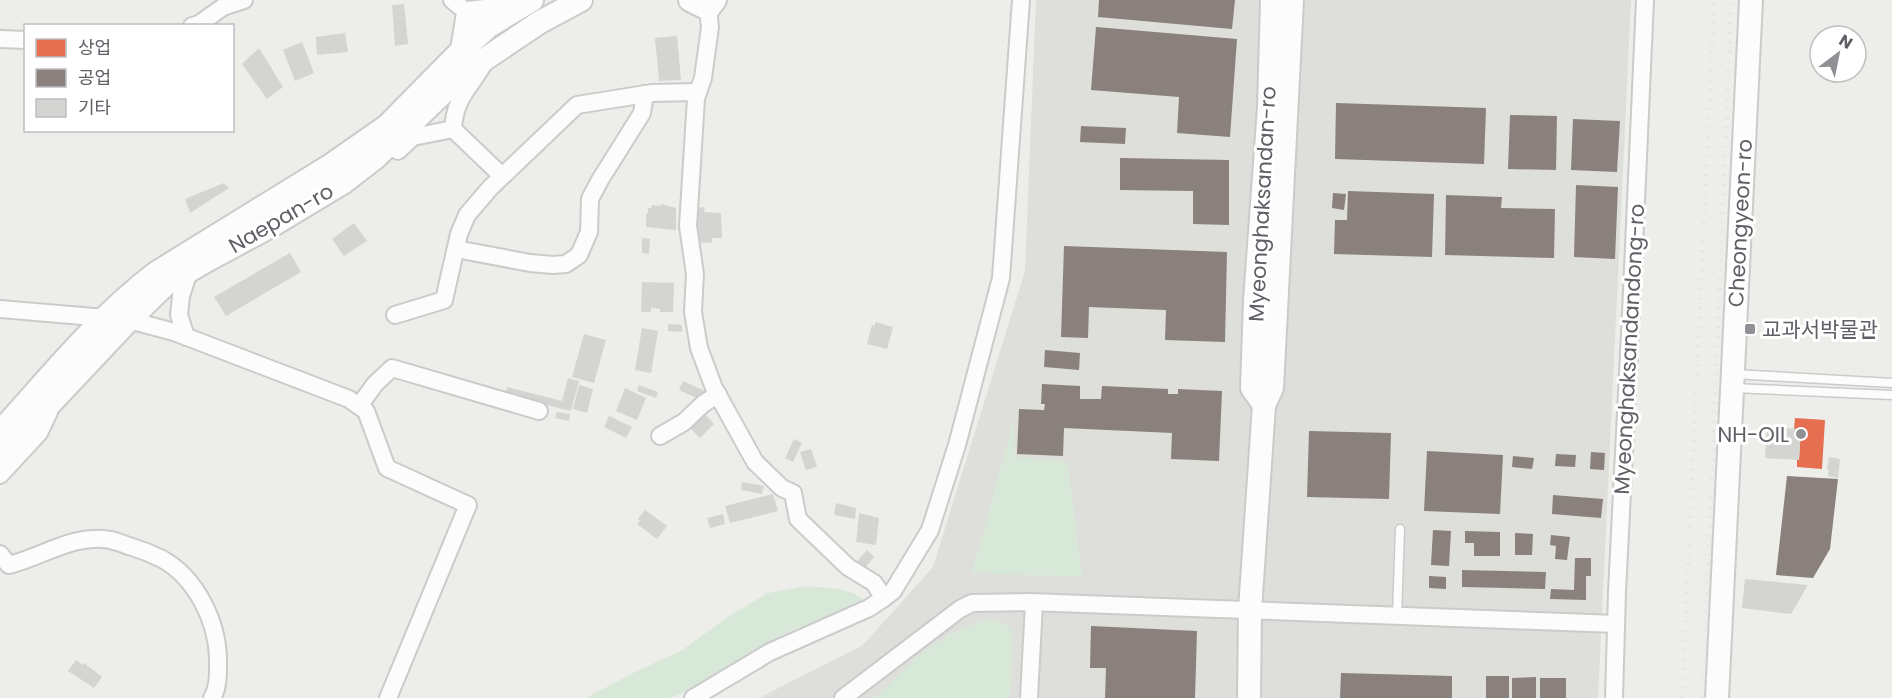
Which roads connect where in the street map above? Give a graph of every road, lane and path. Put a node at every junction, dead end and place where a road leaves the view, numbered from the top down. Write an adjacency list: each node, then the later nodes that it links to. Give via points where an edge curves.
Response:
1 (244, 0): 11 (street, via 223,6)
2 (532, 0): 10 (street, via 502,9); 14 (street, Naepan-ro, via 489,26)
3 (582, 0): 15 (street, Naepan-ro)
4 (1021, 0): 42 (street, via 1001,278 930,530 893,591)
5 (1272, 0): 33 (street, Myeonghaksandan-ro, via 1252,388)
6 (1292, 0): 33 (street, Myeonghaksandan-ro, via 1272,388)
7 (1645, 0): 46 (street, Myeonghaksandandong-ro)
8 (1751, 0): 28 (street, Cheongyeon-ro)
9 (705, 2): 16 (street, via 710,27)
10 (460, 7): 14 (street)
11 (199, 24)
12 (0, 39): 13 (street)
13 (24, 40)
14 (462, 50): 25 (street, Naepan-ro, via 387,126 332,165 156,273)
15 (488, 57): 18 (street, via 460,98); 19 (street, Naepan-ro, via 447,89)
16 (698, 92): 17 (street); 30 (street, via 688,226 695,274 693,312 699,348)
17 (645, 94): 20 (street, via 577,105); 21 (street, via 642,113 590,199 589,232 579,255 566,264 553,265)
18 (453, 129): 19 (street, via 413,136 389,158); 20 (street)
19 (368, 163): 22 (street, Naepan-ro, via 272,226)
20 (502, 176): 21 (street, via 467,215)
21 (456, 249): 24 (street, via 444,300)
22 (189, 271): 26 (street, Naepan-ro, via 165,285); 27 (street, via 179,315)
23 (0, 309): 25 (street)
24 (395, 315)
25 (105, 317): 26 (street); 36 (street, Naepan-ro)
26 (129, 320): 27 (street); 32 (street, Naepan-ro)
27 (186, 337): 34 (street, via 349,399)
28 (1732, 381): 29 (lane); 31 (lane); 54 (street, Cheongyeon-ro)
29 (1892, 383)
30 (718, 394): 37 (street); 42 (street, via 755,462 782,488 793,493 798,519 848,567 873,583)
31 (1892, 395)
32 (57, 398): 38 (street, Naepan-ro); 39 (street, via 39,433)
33 (1264, 405): 44 (street, Myeonghaksandan-ro)
34 (358, 406): 35 (street, via 392,368); 48 (street, via 366,411 387,468 468,505)
35 (539, 411)
36 (0, 432)
37 (660, 436)
38 (0, 457)
39 (0, 475)
40 (1400, 529): 45 (lane)
41 (0, 554): 47 (street, via 9,565 76,541 109,539 162,559 183,574 207,612 218,645 218,675)
42 (884, 598): 49 (street, via 770,652)
43 (1034, 603): 44 (street); 50 (street, via 972,603); 51 (street)
44 (1250, 610): 45 (street); 52 (street, Myeonghaksandan-ro)
45 (1397, 616): 46 (street)
46 (1616, 624): 53 (street, Myeonghaksandandong-ro)
47 (212, 698)
48 (388, 698)
49 (693, 698)
50 (843, 698)
51 (1029, 698)
52 (1249, 698)
53 (1614, 698)
54 (1717, 698)

